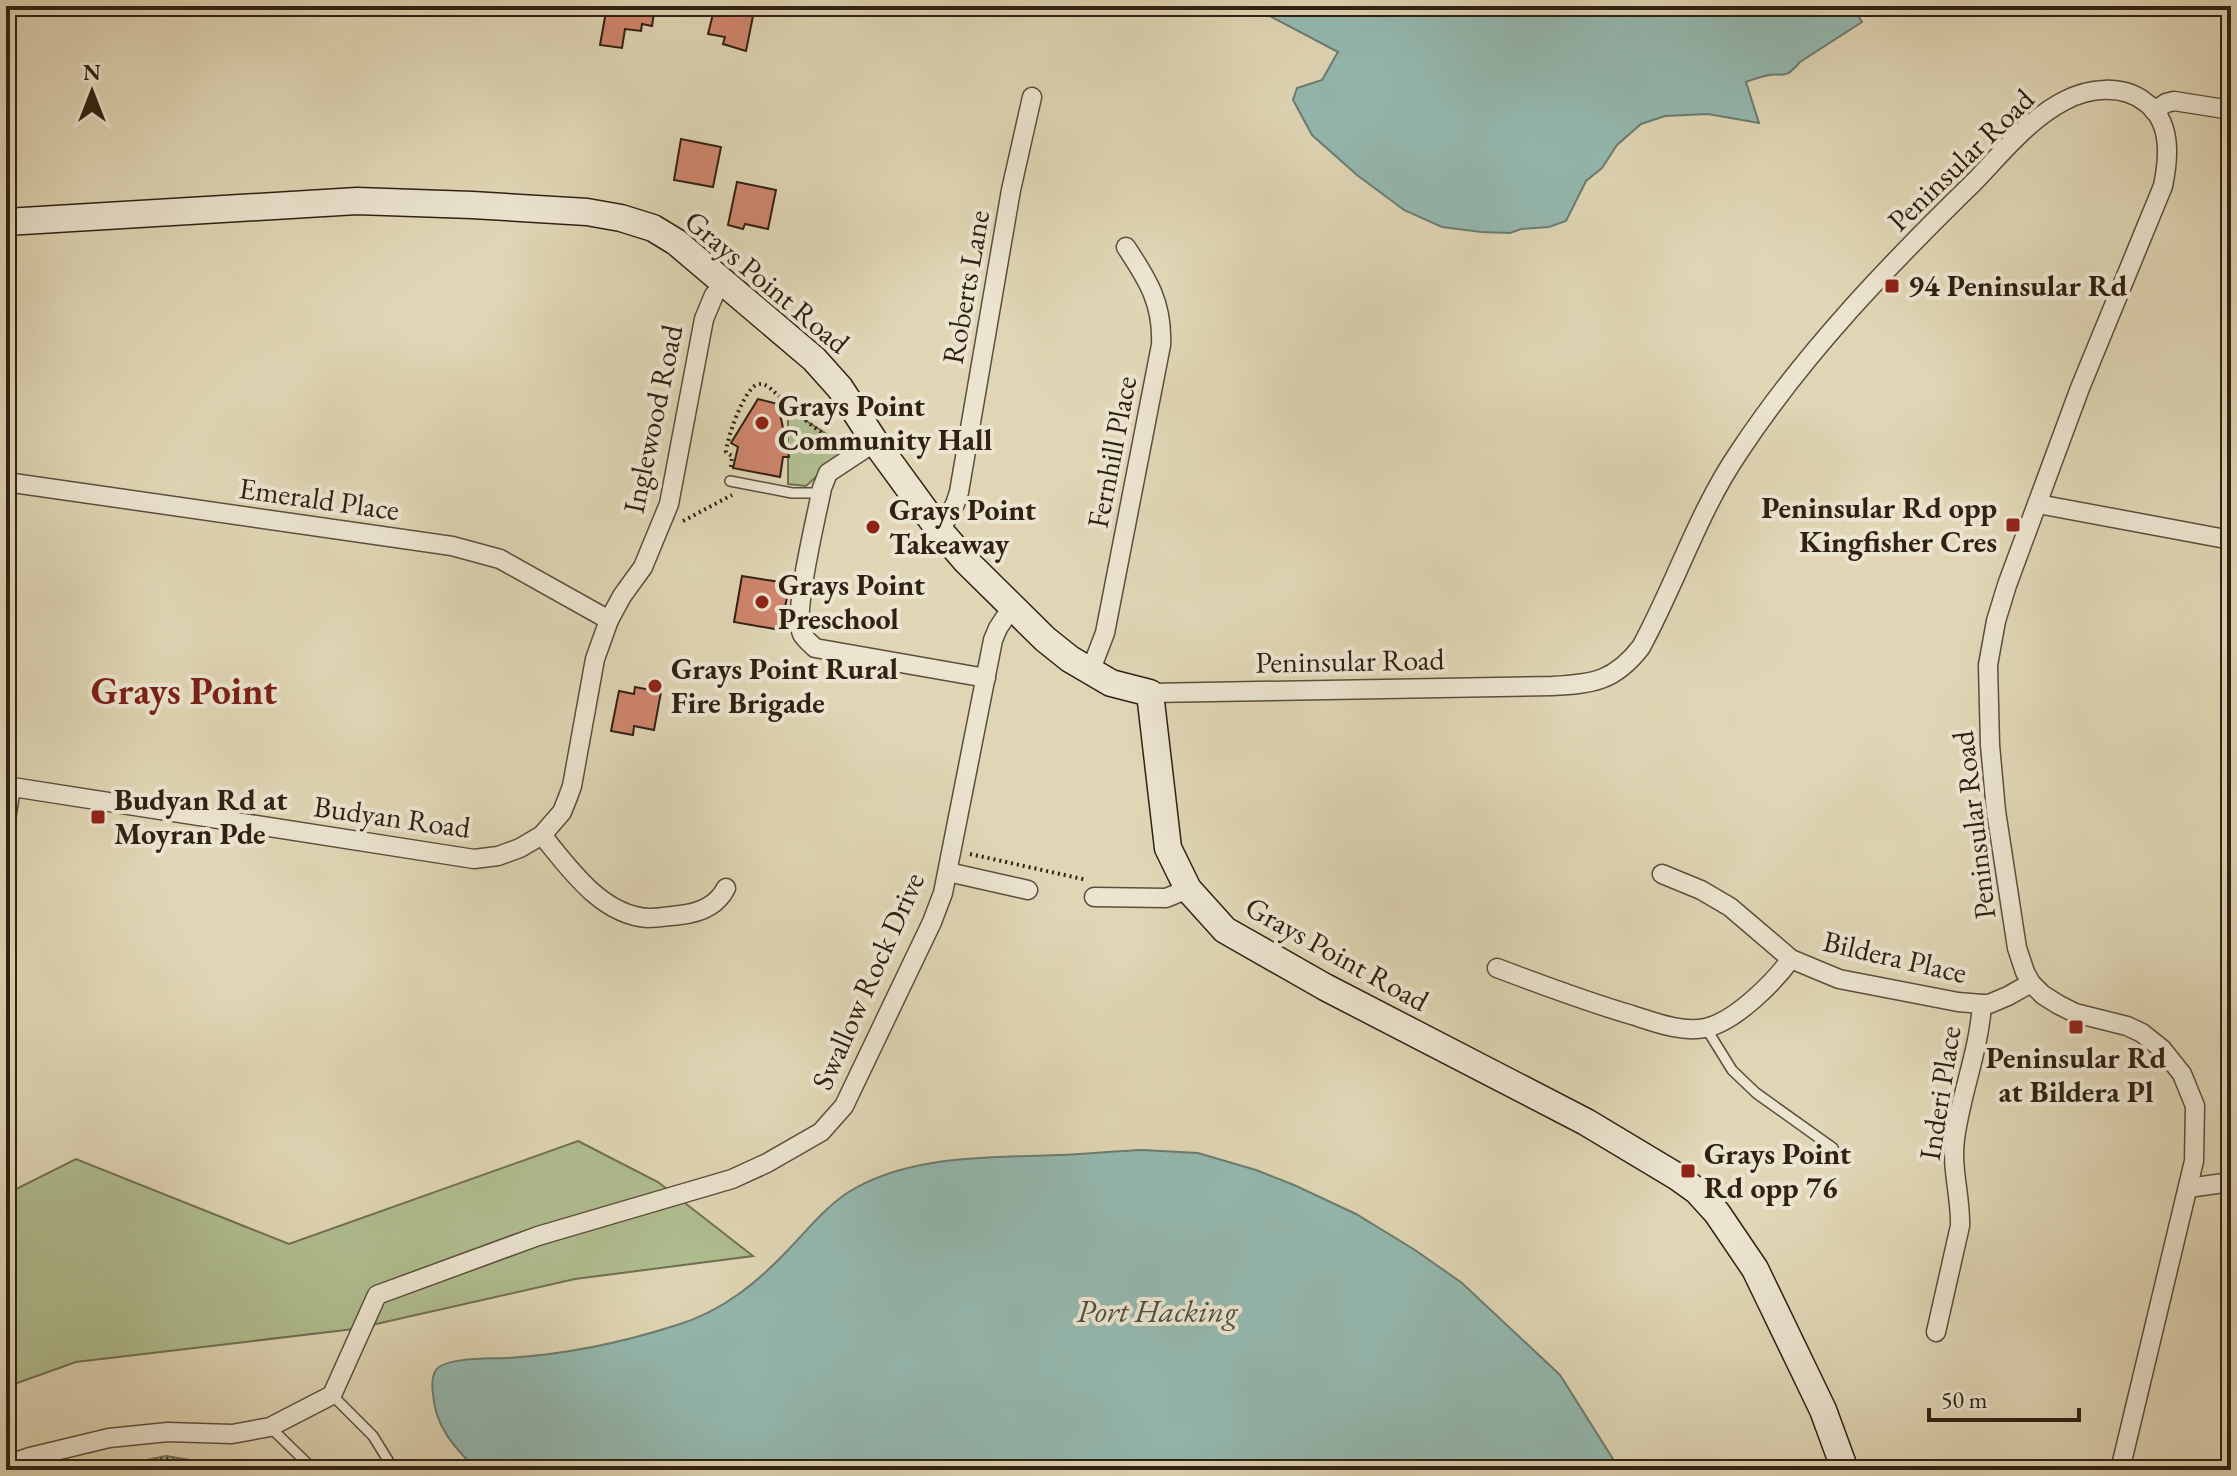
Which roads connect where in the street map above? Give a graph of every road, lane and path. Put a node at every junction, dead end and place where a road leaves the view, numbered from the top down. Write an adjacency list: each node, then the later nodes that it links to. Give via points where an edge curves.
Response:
1 (1032, 97): 14 (street, Roberts Lane, via 959,492)
2 (2231, 110): 3 (street, via 2174,101)
3 (2154, 111): 12 (street, Peninsular Road, via 2168,151 2163,186); 20 (street, Peninsular Road, via 2119,91 2082,93 2066,100 2021,135 1933,222 1832,329 1758,424 1709,505 1641,647 1609,677 1576,685)
4 (6, 222): 6 (street, Grays Point Road, via 357,201 587,212 653,228)
5 (1126, 247): 18 (street, Fernhill Place, via 1157,301 1161,345 1105,633)
6 (725, 283): 7 (street, Grays Point Road, via 840,388); 17 (street, Inglewood Road, via 704,319 669,504 643,567)
7 (868, 446): 8 (path, via 827,437 769,387 756,385 727,439); 11 (street, via 828,473); 14 (street, Grays Point Road)
8 (730, 481): 10 (lane)
9 (6, 482): 17 (street, Emerald Place, via 452,546 500,559)
10 (747, 485): 11 (lane); 13 (path)
11 (821, 493): 19 (street, via 799,619 802,634 815,648)
12 (2038, 504): 15 (street); 33 (street, Peninsular Road, via 1996,621 1987,689 1996,811 2014,933)
13 (681, 522)
14 (940, 531): 16 (street, Grays Point Road)
15 (2231, 540)
16 (1012, 607): 18 (street, Grays Point Road); 19 (street, Swallow Rock Drive, via 993,640)
17 (609, 620): 23 (street, Inglewood Road, via 595,659 572,786 562,812)
18 (1090, 672): 20 (street, Grays Point Road)
19 (986, 678): 24 (street, Swallow Rock Drive)
20 (1150, 693): 28 (street, Grays Point Road, via 1168,848)
21 (9, 786): 22 (street); 23 (street, Budyan Road, via 474,859 498,856)
22 (6, 820)
23 (542, 835): 27 (street, via 581,882 614,908 647,918 695,913 720,899)
24 (952, 850): 25 (street, Swallow Rock Drive); 30 (path, via 1087,880)
25 (948, 872): 29 (street); 40 (street, Swallow Rock Drive, via 932,922 844,1106 821,1132 732,1179 538,1236 377,1295)
26 (1662, 874): 31 (street, Bildera Place, via 1730,907)
27 (726, 888)
28 (1188, 889): 30 (street, via 1166,898); 47 (street, Grays Point Road, via 1225,930 1586,1122 1697,1191 1755,1269 1823,1410)
29 (1028, 890)
30 (1094, 897)
31 (1791, 959): 34 (street, Bildera Place, via 1839,979); 35 (street, Bildera Place, via 1731,1017)
32 (1497, 968): 35 (street, via 1650,1021)
33 (2031, 983): 34 (street, Bildera Place); 38 (street, via 2075,1013 2142,1033 2174,1061 2195,1106)
34 (1982, 1004): 39 (street, Inderi Place, via 1955,1136 1960,1226)
35 (1706, 1028): 36 (lane, via 1732,1070 1756,1093)
36 (1833, 1148)
37 (2231, 1182): 38 (street)
38 (2188, 1188): 48 (street)
39 (1936, 1332)
40 (332, 1395): 41 (street); 46 (lane, via 373,1436)
41 (270, 1427): 42 (street, via 232,1434 168,1432 109,1438); 45 (lane)
42 (6, 1465)
43 (89, 1470): 44 (path, via 166,1459)
44 (226, 1470)
45 (314, 1470)
46 (394, 1470)
47 (1845, 1470)
48 (2120, 1470)

